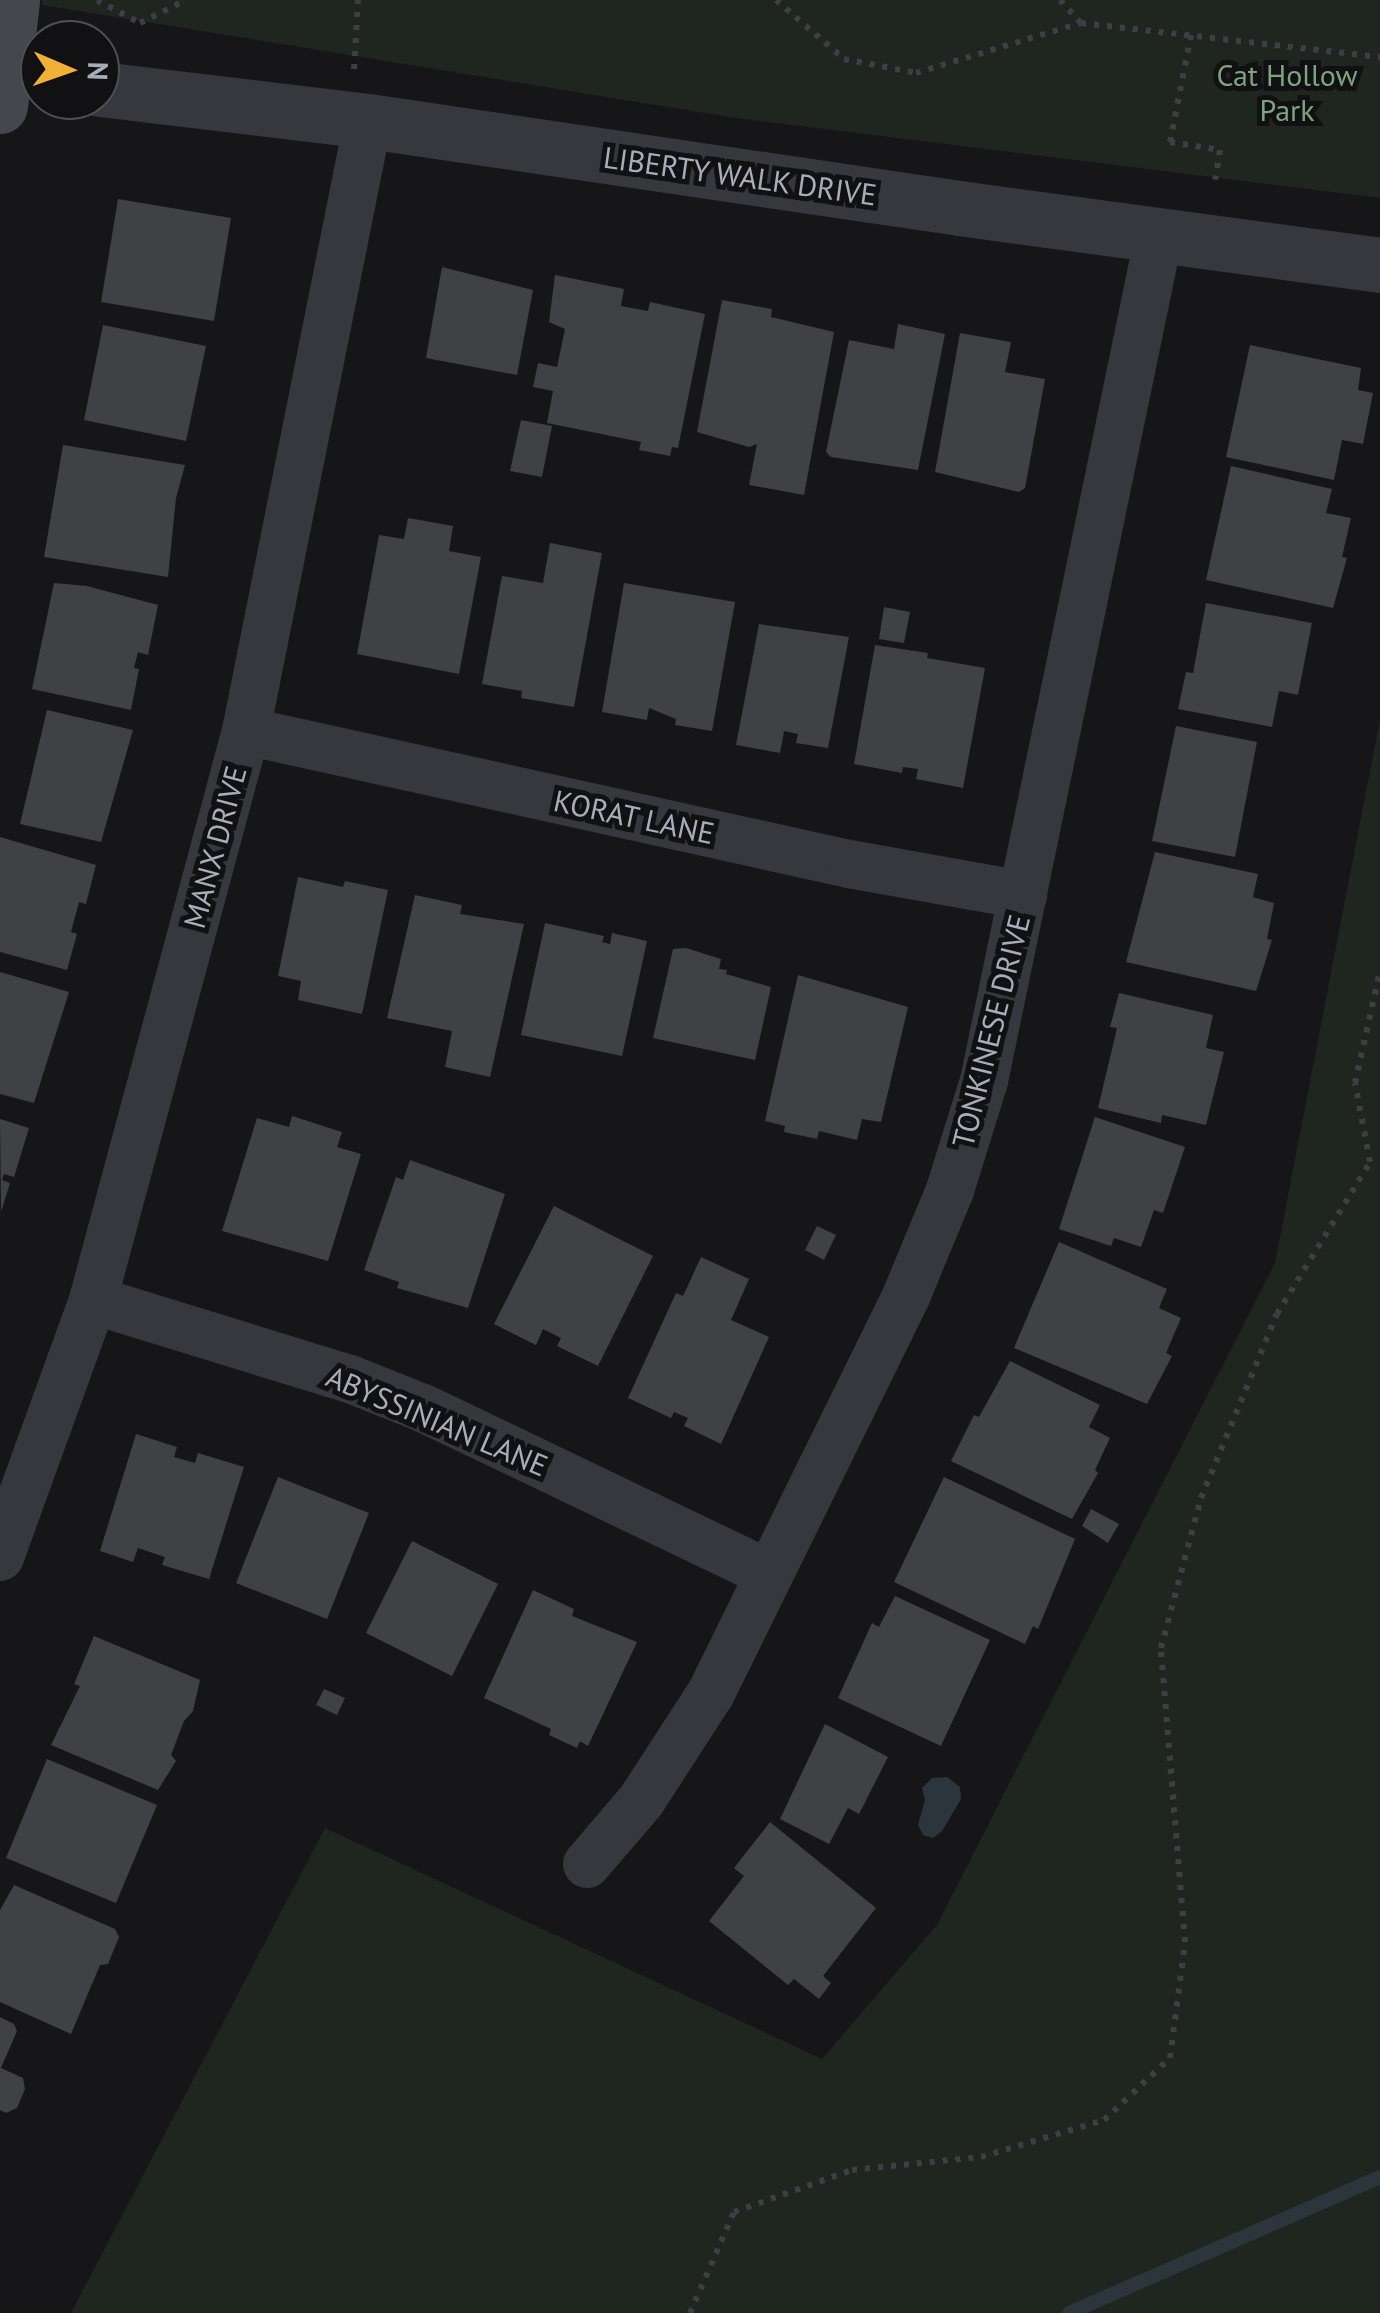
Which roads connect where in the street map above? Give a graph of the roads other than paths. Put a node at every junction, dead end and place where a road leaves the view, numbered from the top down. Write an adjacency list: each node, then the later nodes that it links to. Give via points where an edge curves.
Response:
1 (12, 0): 2 (main road)
2 (11, 86)
3 (120, 92): 4 (street, LIBERTY WALK DRIVE)
4 (368, 121): 5 (street, LIBERTY WALK DRIVE); 7 (street, MANX DRIVE)
5 (1159, 235): 6 (street, LIBERTY WALK DRIVE); 8 (street, TONKINESE DRIVE)
6 (1380, 264)
7 (246, 731): 8 (street, KORAT LANE); 9 (street, MANX DRIVE)
8 (1023, 896): 11 (street, TONKINESE DRIVE, via 984,1081 950,1190 907,1294)
9 (93, 1300): 10 (street, MANX DRIVE); 11 (street, ABYSSINIAN LANE, via 423,1408)
10 (0, 1557)
11 (769, 1574): 12 (street, TONKINESE DRIVE, via 690,1731)
12 (588, 1864)

